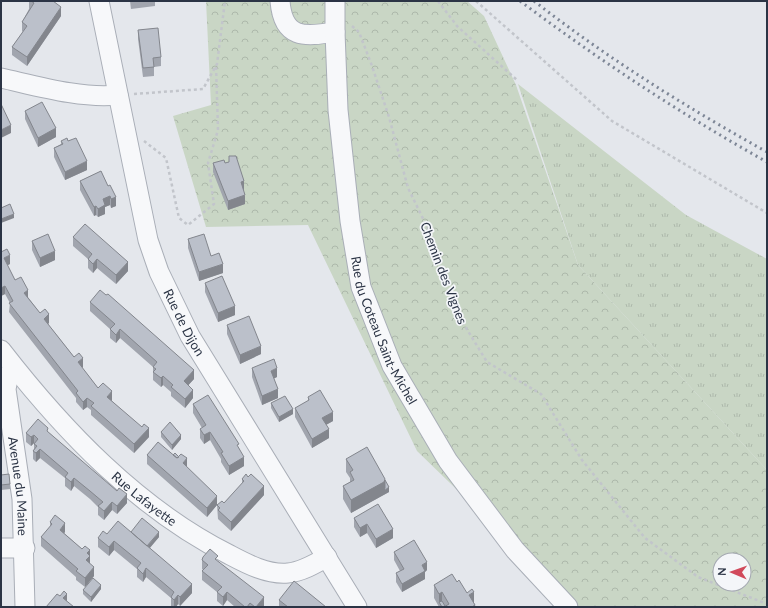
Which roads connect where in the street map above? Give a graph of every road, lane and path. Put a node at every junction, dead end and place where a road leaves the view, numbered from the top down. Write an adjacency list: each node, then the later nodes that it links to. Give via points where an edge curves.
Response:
1 (99, 1): 11 (street, Rue de Dijon)
2 (225, 1): 8 (path)
3 (280, 1): 7 (street, via 284,23 295,33 310,36)
4 (438, 1): 10 (path, via 457,26)
5 (476, 1): 13 (path, via 612,121)
6 (335, 6): 7 (street, Rue du Coteau Saint-Michel); 19 (path, Chemin des Vignes, via 359,32 389,117 408,188 434,239 460,318 487,362 541,394 582,460 645,538 698,577)
7 (335, 32): 22 (street, Rue du Coteau Saint-Michel, via 338,110 350,221 361,288 392,366 448,461 515,550)
8 (216, 65): 11 (path, via 203,89); 12 (path, via 218,130 208,163 214,204 188,225 179,218 166,158 146,141)
9 (1, 78): 11 (street, via 104,97)
10 (518, 81)
11 (118, 95): 12 (street, Rue de Dijon)
12 (128, 144): 18 (street, Rue de Dijon, via 148,240 162,280 190,336)
13 (767, 212)
14 (1, 350): 15 (street, Rue Lafayette)
15 (13, 366): 17 (street, Avenue du Maine, via 6,389 22,499); 18 (street, Rue Lafayette, via 92,453 130,488 179,525 218,549 274,572 288,573 306,568)
16 (1, 548): 17 (street)
17 (25, 548): 20 (street, Avenue du Maine)
18 (327, 557): 21 (street, Rue de Dijon)
19 (767, 604)
20 (26, 607)
21 (357, 607)
22 (568, 607)

